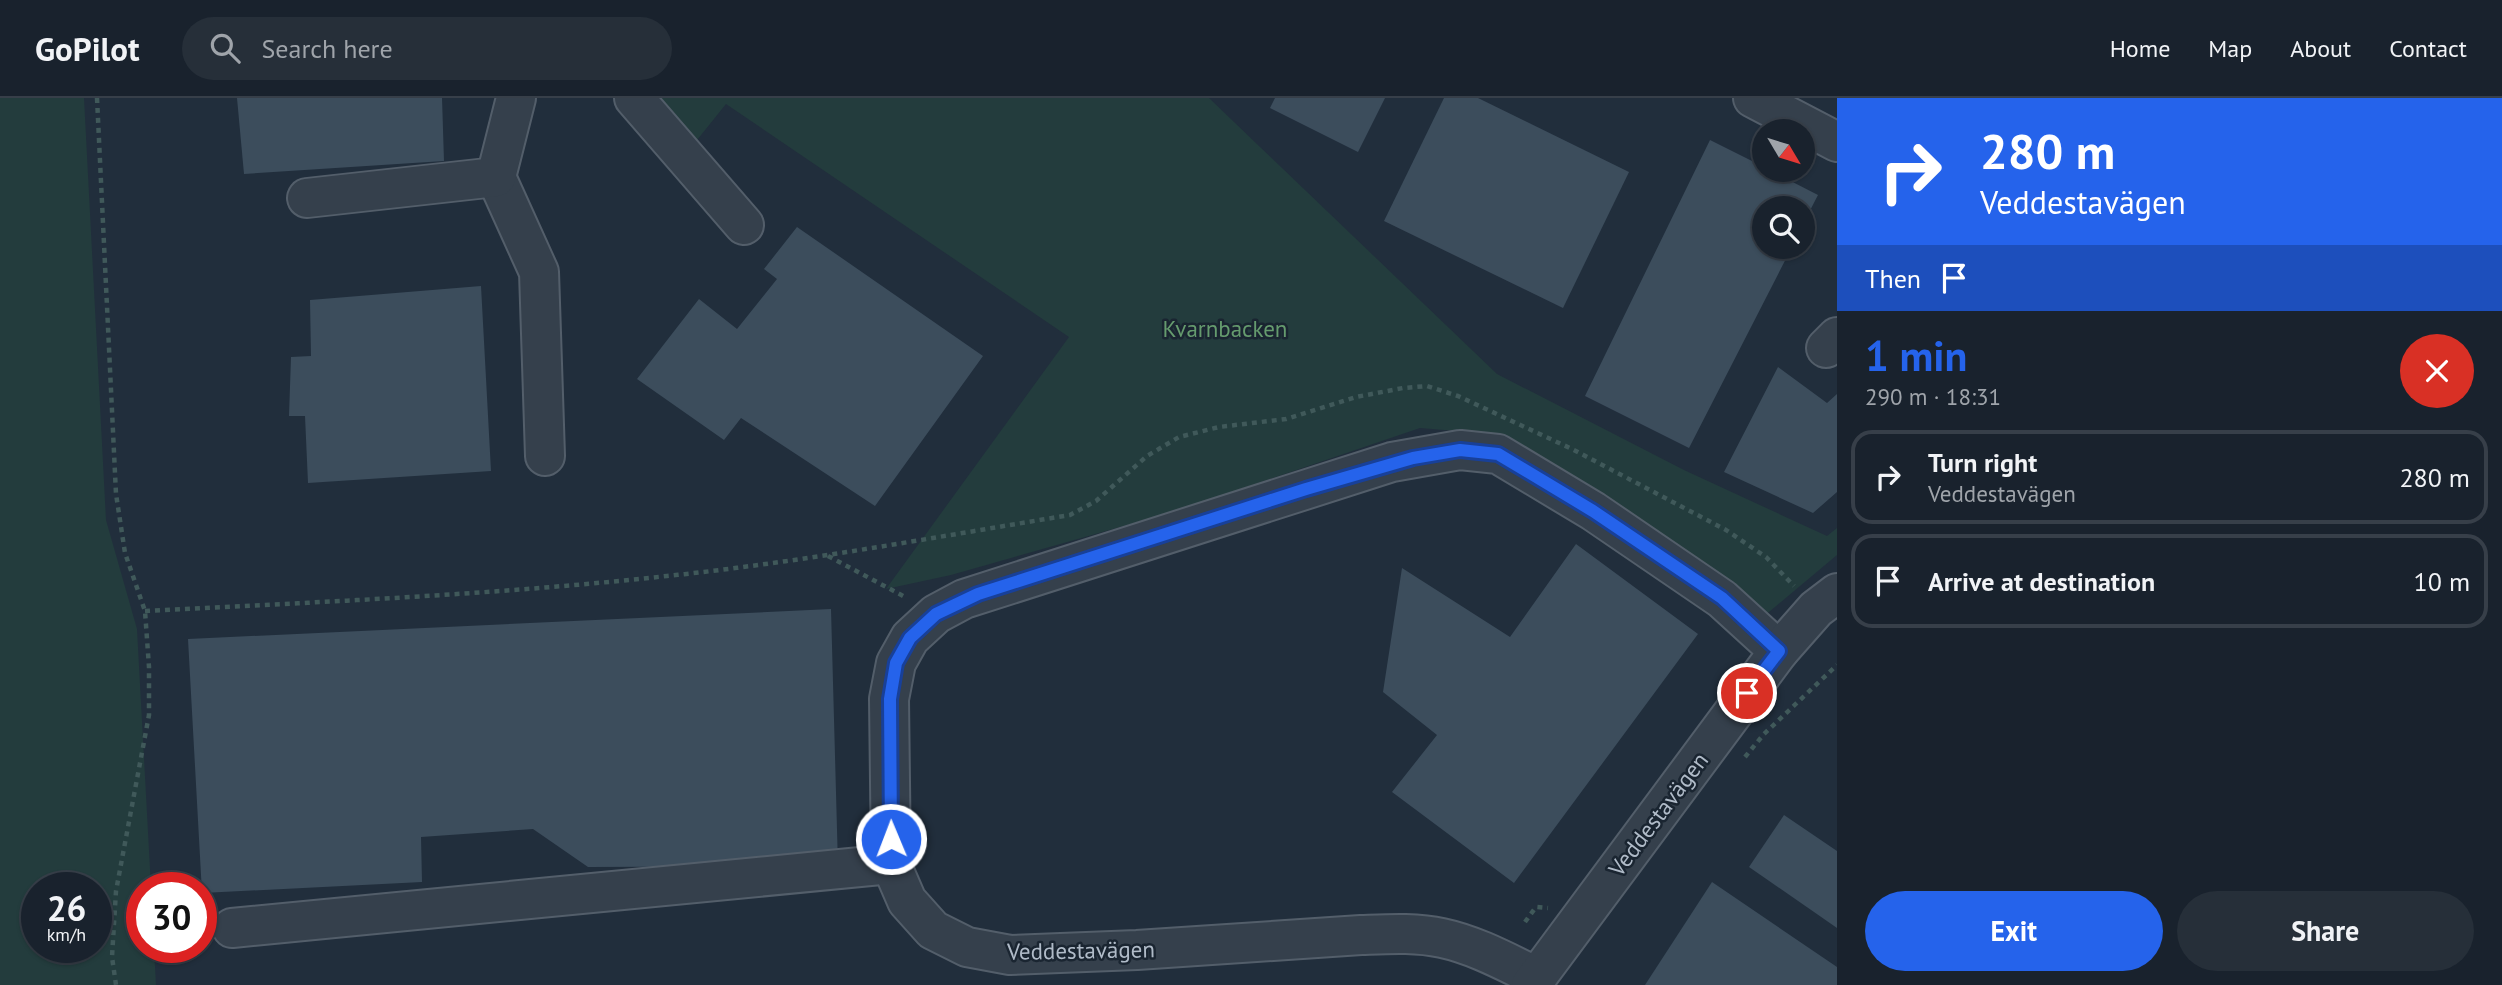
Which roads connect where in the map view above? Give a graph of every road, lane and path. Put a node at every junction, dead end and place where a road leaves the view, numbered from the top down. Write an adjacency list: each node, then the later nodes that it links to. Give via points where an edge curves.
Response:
1 (97, 98): 12 (path, via 116,494 125,553)
2 (516, 98): 6 (street)
3 (634, 98): 8 (street)
4 (1753, 98): 5 (street)
5 (1837, 142)
6 (496, 177): 7 (street); 9 (street, via 539,272)
7 (307, 198)
8 (744, 225)
9 (545, 456)
10 (827, 556): 11 (path, via 1070,515 1096,501 1147,456 1180,437 1219,426 1286,419 1356,397 1427,386 1572,449 1726,530); 12 (path, via 466,595); 13 (path)
11 (1826, 601): 14 (street, Veddestavägen)
12 (145, 611): 20 (path, via 149,715 116,891 112,957)
13 (936, 614): 14 (street, Veddestavägen, via 978,594 1306,489 1392,463 1460,450 1498,454 1593,511 1722,598); 15 (street, Veddestavägen, via 910,638 896,663 889,751)
14 (1779, 651): 19 (street, Veddestavägen)
15 (891, 864): 18 (street); 19 (street, Veddestavägen, via 907,901 933,930 967,947 1010,955 1396,934 1440,937 1472,946)
16 (1552, 910): 17 (path, via 1536,907)
17 (1525, 922)
18 (232, 929)
19 (1534, 981)
20 (116, 985)

